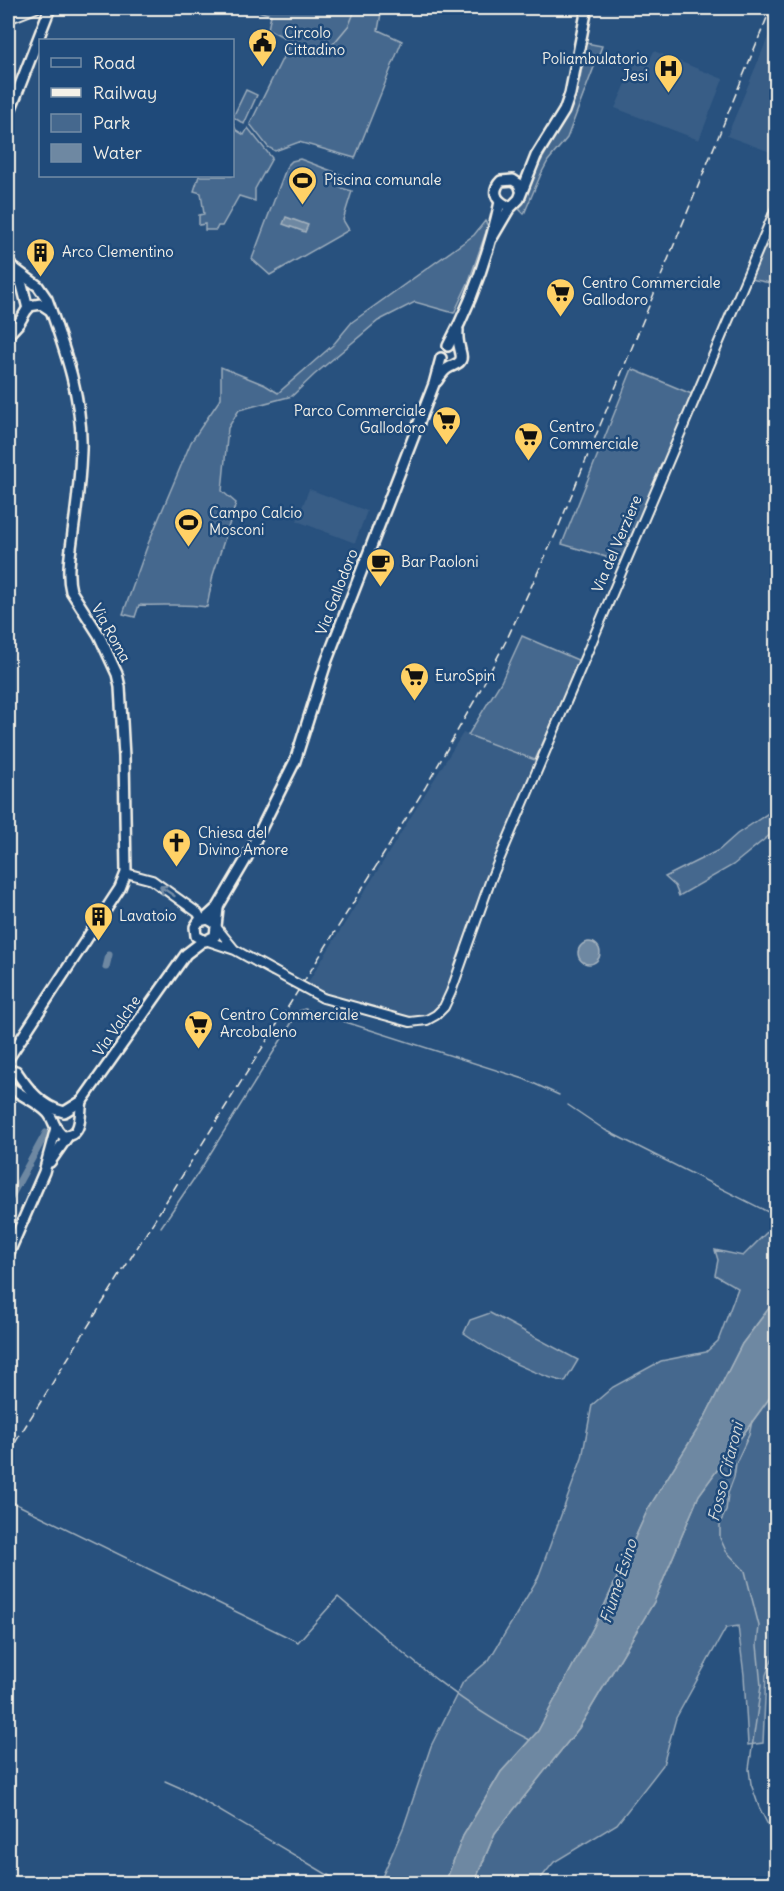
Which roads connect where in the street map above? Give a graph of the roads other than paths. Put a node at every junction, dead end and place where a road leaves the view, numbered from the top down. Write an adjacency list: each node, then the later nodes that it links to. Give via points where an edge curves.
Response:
1 (36, 8): 4 (street)
2 (50, 8): 5 (main road)
3 (587, 8): 6 (main road, via 570,94)
4 (8, 18)
5 (8, 112)
6 (536, 156): 7 (main road); 8 (main road, Via Gallodoro)
7 (513, 180): 8 (main road); 9 (main road, Via Gallodoro, via 505,179 496,187)
8 (521, 190): 10 (main road, Via Gallodoro)
9 (500, 202): 10 (main road); 12 (main road, Via Gallodoro)
10 (513, 204): 12 (main road, Via Gallodoro)
11 (777, 208): 29 (street, Via del Verziere, bridge, via 491,879 444,1007 427,1020 410,1023 323,998)
12 (492, 238): 16 (main road, Via Gallodoro)
13 (10, 266): 14 (main road, via 22,285); 15 (main road, Via Roma, via 38,286)
14 (28, 309): 15 (main road, via 41,303); 17 (main road)
15 (50, 310): 23 (main road, Via Roma, via 81,426 69,584 106,650 120,687)
16 (458, 328): 18 (main road, Via Gallodoro); 19 (main road, Via Gallodoro)
17 (8, 335)
18 (448, 346): 19 (main road); 20 (main road, Via Gallodoro)
19 (458, 348): 21 (main road, Via Gallodoro, via 461,360)
20 (441, 358): 21 (main road); 22 (main road, Via Gallodoro)
21 (450, 366): 22 (main road, Via Gallodoro)
22 (434, 384): 24 (main road, Via Gallodoro, via 327,660 295,761)
23 (126, 873): 25 (street, one-way to 23, via 152,880); 31 (main road, Via Roma)
24 (218, 907): 25 (main road); 26 (main road)
25 (204, 919): 26 (main road); 27 (main road)
26 (216, 926): 28 (main road, via 215,936); 29 (street)
27 (194, 931): 28 (main road, via 197,938); 30 (main road, Via Valche)
28 (205, 941): 29 (street); 30 (main road, Via Valche, via 186,954)
29 (235, 950)
30 (176, 968): 36 (main road, Via Valche)
31 (17, 1044): 32 (main road, Via Roma); 34 (main road)
32 (8, 1059)
33 (8, 1065): 34 (main road)
34 (16, 1071): 35 (main road, via 16,1080); 38 (main road, via 41,1100)
35 (8, 1085): 37 (main road)
36 (82, 1101): 38 (main road, Via Valche); 39 (main road, Via Valche)
37 (38, 1105): 40 (main road); 42 (main road, via 49,1124)
38 (65, 1111): 39 (main road); 40 (main road, via 57,1116)
39 (78, 1119): 41 (main road, via 78,1129)
40 (55, 1126): 41 (main road); 42 (main road)
41 (68, 1136): 43 (main road)
42 (50, 1153): 43 (main road)
43 (44, 1172): 44 (main road)
44 (8, 1255)

